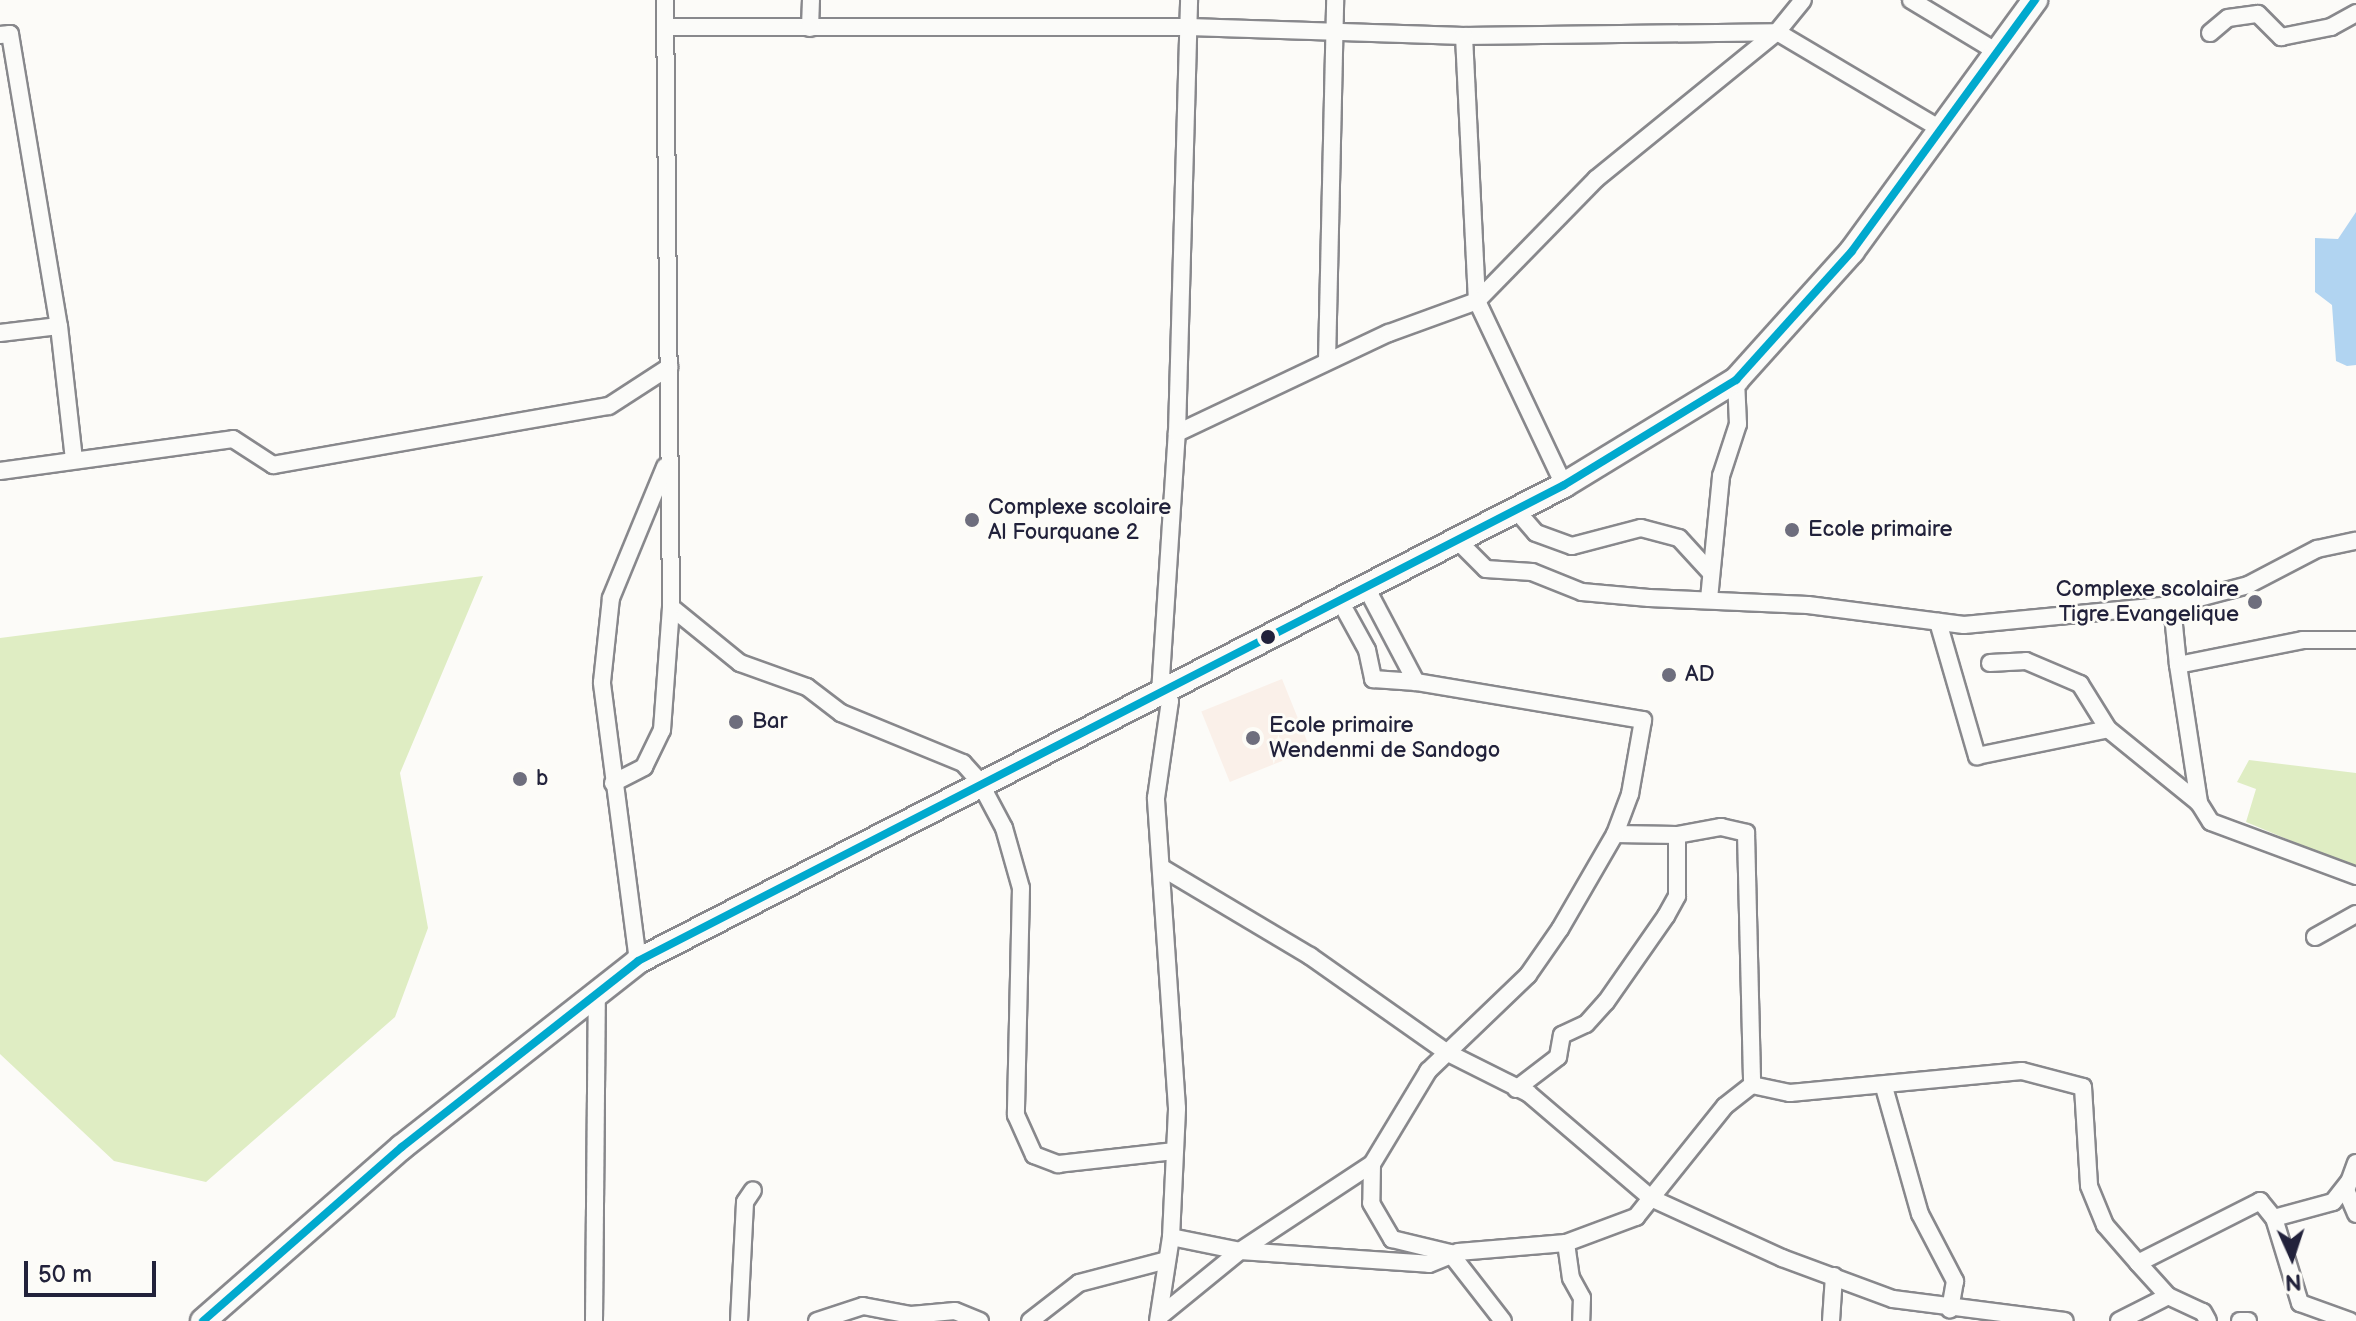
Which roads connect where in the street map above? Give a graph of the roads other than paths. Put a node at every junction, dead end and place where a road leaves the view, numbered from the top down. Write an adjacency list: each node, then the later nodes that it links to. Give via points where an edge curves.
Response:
1 (665, 0): 9 (street)
2 (811, 0): 11 (street)
3 (1189, 0): 10 (street)
4 (1335, 0): 12 (street)
5 (1803, 0): 13 (street)
6 (1911, 0): 17 (street)
7 (2035, 0): 17 (street)
8 (2356, 13): 14 (street, via 2331,27 2281,37 2258,14 2228,18)
9 (665, 27): 11 (street); 23 (street)
10 (1189, 27): 11 (street); 12 (street); 25 (street)
11 (810, 28)
12 (1334, 29): 16 (street); 22 (street)
13 (1777, 32): 16 (street); 18 (street); 19 (street, via 1596,179)
14 (2210, 33)
15 (0, 35): 20 (street, via 10,34)
16 (1464, 36): 19 (street)
17 (1999, 53): 18 (street)
18 (1942, 130): 24 (street, via 1852,251)
19 (1477, 301): 22 (street); 29 (street)
20 (59, 326): 21 (street); 27 (street)
21 (0, 333)
22 (1327, 361): 25 (street)
23 (669, 367): 26 (street); 27 (street, via 609,406 273,465 233,439)
24 (1736, 380): 29 (street); 33 (street, via 1738,424 1721,476)
25 (1177, 433): 44 (street)
26 (668, 458): 38 (street); 47 (street, via 611,598 602,682)
27 (74, 459): 28 (street)
28 (0, 471)
29 (1564, 485): 30 (street)
30 (1516, 510): 31 (street); 33 (street, via 1536,533 1572,546 1641,528 1679,538)
31 (1457, 540): 34 (street); 35 (street, via 1486,569 1532,572 1582,592)
32 (2356, 541): 37 (street, via 2317,549 2215,596)
33 (1711, 573): 35 (street)
34 (1366, 587): 36 (street); 43 (street)
35 (1709, 599): 39 (street)
36 (1340, 601): 43 (street, via 1367,650 1373,679); 44 (street)
37 (2172, 605): 39 (street, via 2058,619); 42 (street)
38 (671, 607): 46 (street, via 740,663 807,687 841,713 963,763); 47 (street, via 662,730 644,767)
39 (1938, 622): 45 (street, via 1977,756)
40 (2356, 640): 42 (street, via 2303,640)
41 (1990, 663): 45 (street, via 2026,661 2080,684)
42 (2178, 665): 48 (street)
43 (1416, 682): 49 (street, via 1643,720 1630,794)
44 (1160, 693): 46 (street); 51 (street, via 1170,701 1156,798)
45 (2108, 729): 48 (street)
46 (979, 781): 55 (street); 61 (street, via 1004,828 1021,888 1016,1115 1034,1155 1058,1164)
47 (613, 783): 55 (street)
48 (2199, 803): 52 (street, via 2211,822)
49 (1615, 834): 50 (street); 57 (street, via 1528,975)
50 (1677, 835): 58 (street, via 1721,827 1746,833); 60 (street, via 1677,896 1666,916 1606,1002 1586,1024 1562,1035 1558,1057)
51 (1164, 869): 57 (street, via 1310,956); 61 (street, via 1177,1108)
52 (2356, 876)
53 (2356, 914): 54 (street)
54 (2315, 937)
55 (638, 961): 56 (street)
56 (597, 992): 79 (street, via 402,1147); 80 (street)
57 (1446, 1052): 60 (street); 63 (street, via 1412,1093)
58 (1752, 1085): 59 (street, via 1790,1093); 66 (street, via 1725,1106)
59 (1884, 1087): 74 (street, via 2022,1071 2083,1087 2089,1186 2105,1225); 77 (street, via 1920,1214 1955,1281)
60 (1516, 1089): 66 (street)
61 (1173, 1151): 69 (street)
62 (2356, 1163): 64 (street)
63 (1372, 1164): 71 (street); 72 (street, via 1371,1203 1392,1239)
64 (2350, 1180): 67 (street, via 2346,1190); 68 (street, via 2333,1202)
65 (753, 1190): 81 (street, via 745,1202)
66 (1651, 1198): 70 (street, via 1636,1217); 75 (street)
67 (2356, 1214)
68 (2274, 1218): 74 (street, via 2260,1201); 93 (street, via 2300,1303)
69 (1171, 1237): 71 (street); 73 (street)
70 (1566, 1243): 72 (street); 86 (street, via 1571,1278 1582,1298)
71 (1240, 1251): 72 (street, via 1429,1264); 78 (street)
72 (1450, 1253): 85 (street)
73 (1167, 1260): 78 (street); 84 (street, via 1079,1283)
74 (2138, 1263): 76 (street)
75 (1834, 1276): 77 (street, via 1893,1299); 87 (street)
76 (2168, 1296): 89 (street); 90 (street, via 2203,1312)
77 (1950, 1310): 88 (street)
78 (1158, 1319)
79 (203, 1321)
80 (594, 1321)
81 (739, 1321)
82 (817, 1321): 83 (street, via 863,1306 911,1315 955,1311)
83 (980, 1321)
84 (1030, 1321)
85 (1503, 1321)
86 (1581, 1321)
87 (1831, 1321)
88 (2065, 1321)
89 (2119, 1321)
90 (2208, 1321)
91 (2240, 1321): 92 (street)
92 (2248, 1321)
93 (2350, 1321)

